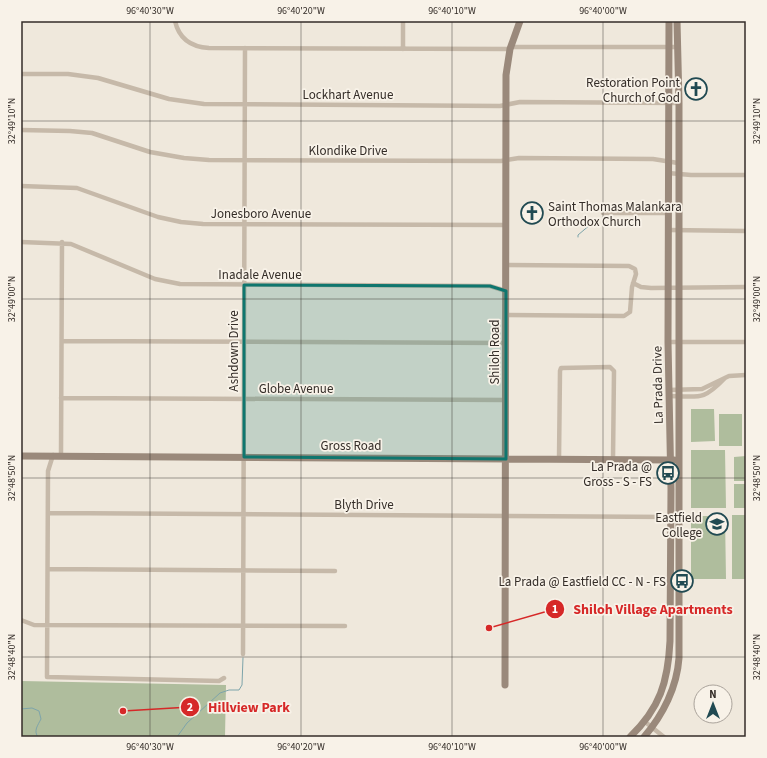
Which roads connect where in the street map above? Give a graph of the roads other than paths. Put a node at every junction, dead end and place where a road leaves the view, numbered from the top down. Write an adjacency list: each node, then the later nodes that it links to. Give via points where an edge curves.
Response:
1 (175, 21): 8 (street, via 183,38 194,46)
2 (403, 21): 9 (street)
3 (520, 21): 10 (main road, Shiloh Road)
4 (669, 21): 6 (main road, La Prada Drive)
5 (677, 21): 7 (main road, La Prada Drive)
6 (669, 47): 7 (street); 10 (street); 12 (main road, La Prada Drive)
7 (678, 47): 13 (main road, La Prada Drive)
8 (245, 48): 9 (street); 14 (street, Ashdown Drive)
9 (402, 48): 10 (street)
10 (510, 48): 15 (main road, Shiloh Road, via 506,67)
11 (21, 74): 14 (street, Lockhart Avenue, via 82,76 184,102)
12 (669, 103): 13 (street, Lockhart Avenue); 15 (street, Lockhart Avenue, via 520,102); 19 (main road, La Prada Drive)
13 (679, 103): 20 (main road, La Prada Drive)
14 (245, 105): 15 (street, Lockhart Avenue); 17 (street, Ashdown Drive)
15 (506, 105): 18 (main road, Shiloh Road)
16 (21, 130): 17 (street, Klondike Drive, via 80,132 106,137 167,156)
17 (244, 160): 18 (street, Klondike Drive); 27 (street, Ashdown Drive)
18 (506, 160): 19 (street, Klondike Drive, via 653,159); 28 (main road, Shiloh Road)
19 (669, 163): 20 (street, Klondike Drive); 21 (main road, La Prada Drive)
20 (678, 163): 22 (main road, La Prada Drive)
21 (668, 173): 22 (street); 26 (main road, La Prada Drive)
22 (678, 173): 23 (street); 30 (main road, La Prada Drive)
23 (746, 175)
24 (21, 186): 27 (street, Jonesboro Avenue, via 77,188 142,212 181,222)
25 (603, 213): 26 (street)
26 (669, 213): 29 (main road, La Prada Drive)
27 (244, 224): 28 (street, Jonesboro Avenue); 36 (street, Ashdown Drive)
28 (506, 225): 34 (main road, Shiloh Road)
29 (669, 230): 30 (street); 37 (main road, La Prada Drive)
30 (678, 230): 31 (street); 38 (main road, La Prada Drive)
31 (746, 231)
32 (21, 242): 33 (street, Inadale Avenue)
33 (62, 242): 36 (street, Inadale Avenue, via 154,279 167,282); 42 (street)
34 (506, 266): 35 (street, via 629,266 636,271); 40 (main road, Shiloh Road)
35 (633, 283): 37 (street, via 645,287); 41 (street, via 630,312 624,316)
36 (244, 285): 40 (street, Inadale Avenue, via 490,286); 43 (street, Ashdown Drive)
37 (668, 286): 38 (street); 44 (main road, La Prada Drive)
38 (678, 287): 39 (street); 45 (main road, La Prada Drive)
39 (746, 287)
40 (506, 291): 41 (main road, Shiloh Road)
41 (506, 315): 47 (main road, Shiloh Road)
42 (62, 340): 43 (street); 52 (street)
43 (244, 342): 47 (street); 53 (street, Ashdown Drive)
44 (668, 342): 45 (street); 50 (main road, La Prada Drive)
45 (678, 342): 46 (street); 51 (main road, La Prada Drive)
46 (746, 342)
47 (506, 343): 54 (main road, Shiloh Road)
48 (746, 375): 49 (street)
49 (726, 377): 51 (street, via 702,388); 51 (street, via 709,394 699,396)
50 (669, 393): 51 (street); 62 (main road, La Prada Drive)
51 (679, 393): 63 (main road, La Prada Drive)
52 (61, 398): 53 (street, Globe Avenue); 55 (street)
53 (244, 399): 54 (street, Globe Avenue); 58 (street, Ashdown Drive)
54 (506, 400): 59 (main road, Shiloh Road)
55 (61, 455): 57 (main road, Gross Road); 58 (main road, Gross Road)
56 (21, 456): 57 (main road, Gross Road)
57 (53, 456): 64 (street, via 48,471)
58 (244, 457): 59 (main road, Gross Road); 65 (street, Ashdown Drive)
59 (506, 459): 60 (main road, Gross Road); 66 (main road, Shiloh Road)
60 (559, 459): 61 (main road, Gross Road); 61 (street, via 560,371 562,368 602,367 613,368)
61 (613, 459): 62 (main road, Gross Road)
62 (670, 460): 63 (main road, Gross Road); 67 (main road, La Prada Drive)
63 (680, 460): 68 (main road, La Prada Drive)
64 (48, 513): 65 (street, Blyth Drive); 69 (street)
65 (244, 514): 66 (street, Blyth Drive); 70 (street, Ashdown Drive)
66 (505, 516): 67 (street, Blyth Drive); 82 (main road, Shiloh Road)
67 (671, 517): 68 (street, Blyth Drive); 72 (main road, La Prada Drive)
68 (680, 517): 73 (main road, La Prada Drive)
69 (48, 569): 70 (street); 75 (street)
70 (243, 570): 71 (street); 76 (street, Ashdown Drive)
71 (335, 571)
72 (670, 604): 73 (main road); 79 (main road, La Prada Drive)
73 (680, 604): 80 (main road, La Prada Drive)
74 (21, 620): 75 (street, via 34,625)
75 (47, 625): 76 (street); 81 (street, via 47,678 219,681)
76 (243, 626): 77 (street); 78 (street, Ashdown Drive)
77 (345, 626)
78 (243, 654)
79 (669, 664): 80 (main road); 83 (main road, La Prada Drive, via 662,692)
80 (679, 666): 84 (main road, La Prada Drive, via 669,699)
81 (224, 678)
82 (505, 685)
83 (644, 721): 84 (street); 85 (main road, La Prada Drive)
84 (653, 727): 86 (main road); 87 (street)
85 (630, 737)
86 (644, 737)
87 (664, 737)

